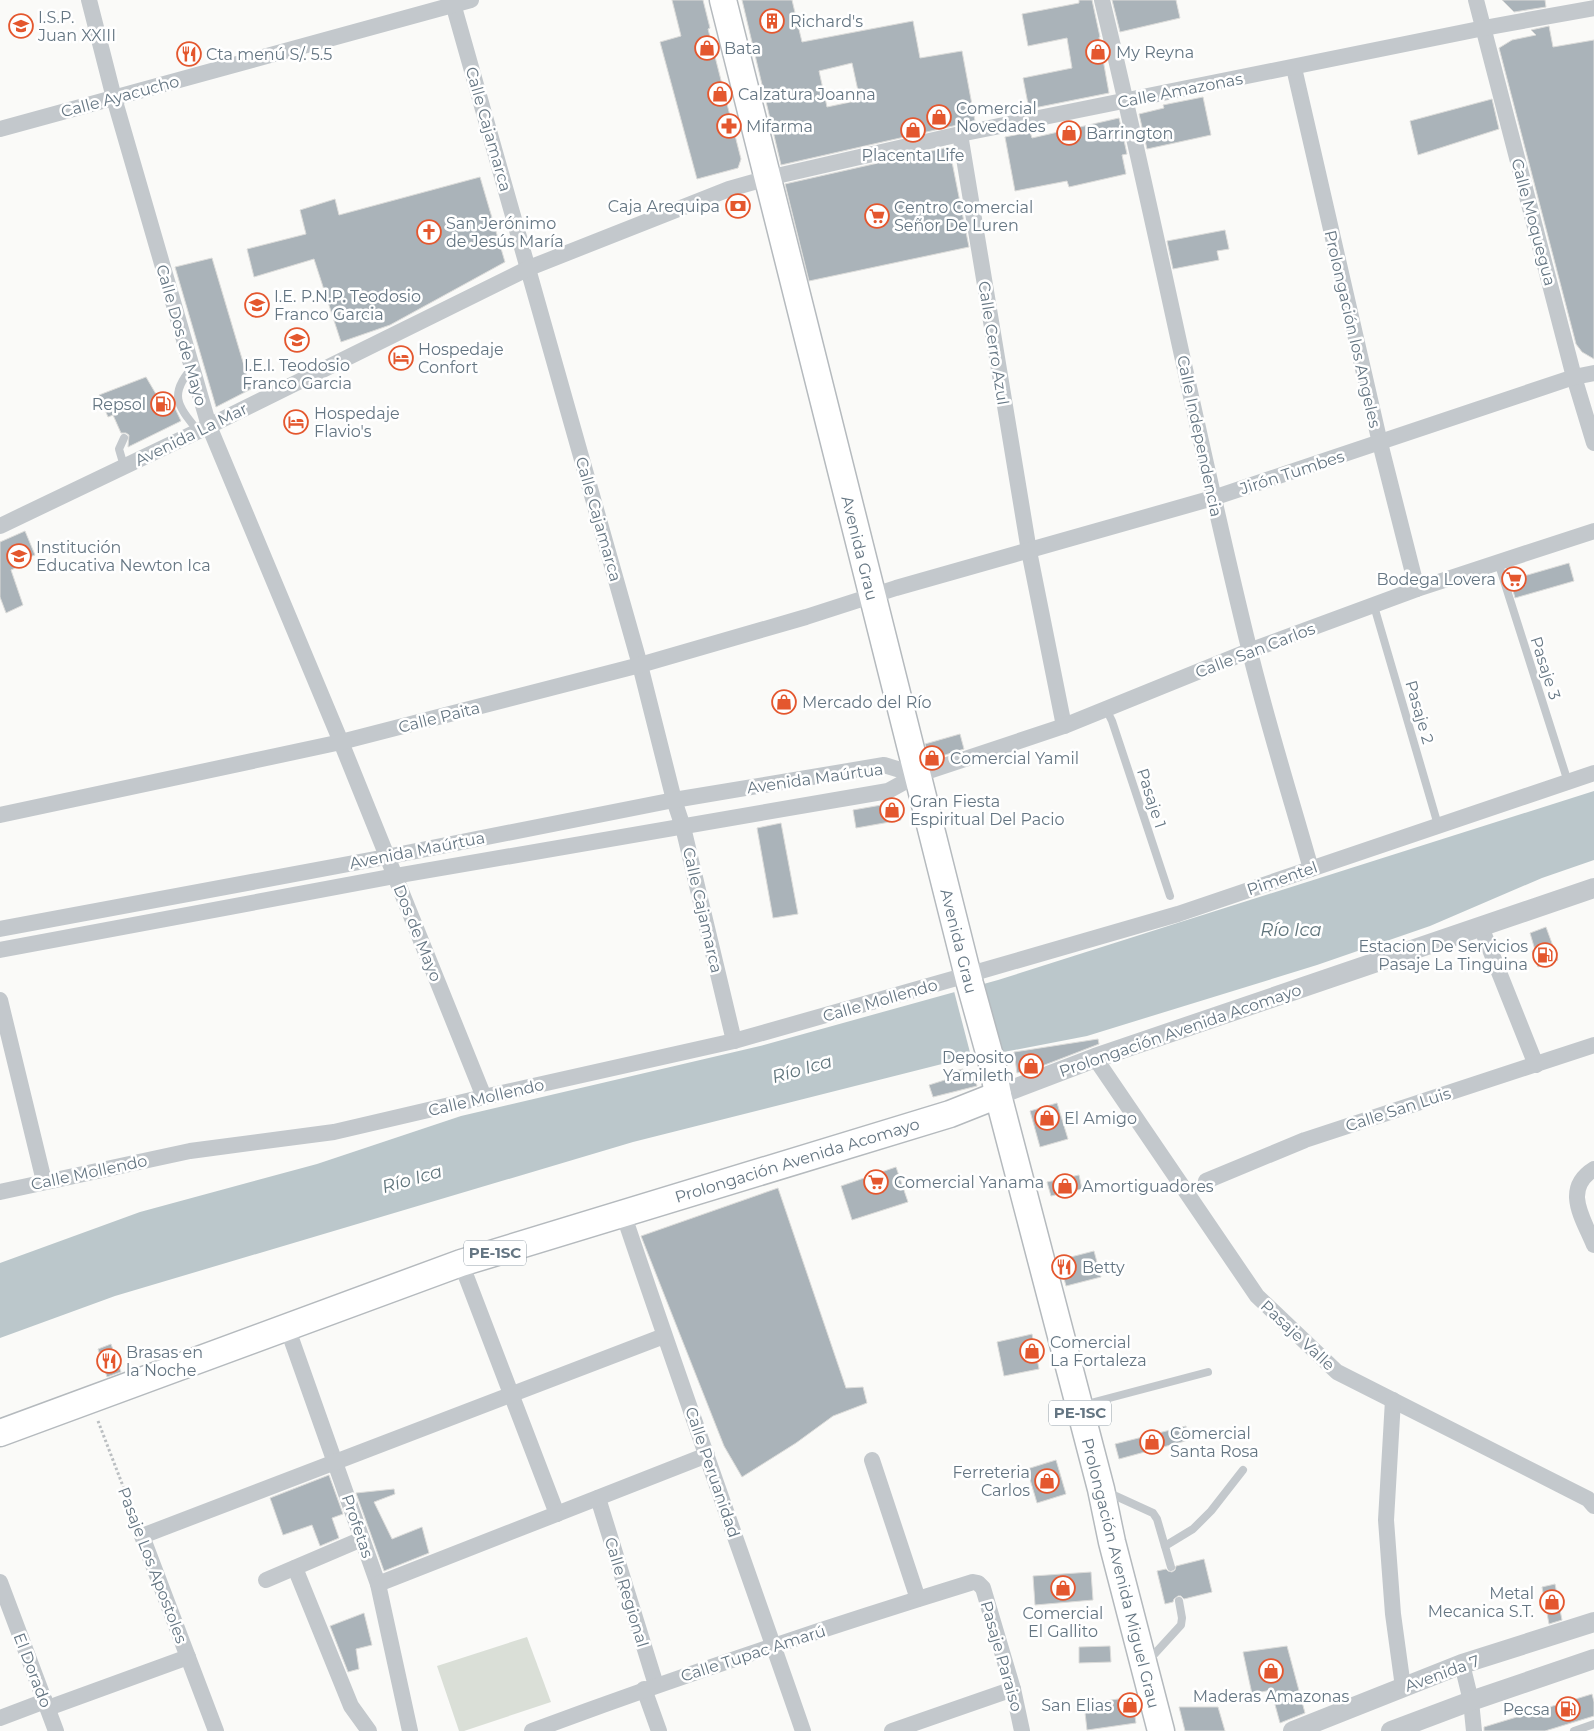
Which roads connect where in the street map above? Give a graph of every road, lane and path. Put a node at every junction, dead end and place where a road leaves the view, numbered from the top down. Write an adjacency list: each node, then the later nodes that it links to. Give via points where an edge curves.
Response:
1 (89, 0): 10 (street, Calle Dos de Mayo)
2 (471, 0): 6 (street, Calle Ayacucho)
3 (723, 0): 14 (main road, Avenida Grau)
4 (1102, 0): 11 (street, Calle Independencia)
5 (1476, 0): 8 (street, Calle Moquegua)
6 (453, 2): 10 (street, Calle Ayacucho); 15 (street, Calle Cajamarca)
7 (1594, 8): 8 (street, Calle Amazonas)
8 (1484, 28): 9 (street, Calle Amazonas); 18 (street, Calle Moquegua)
9 (1294, 68): 11 (street, Calle Amazonas); 21 (street, Prolongación los Angeles)
10 (114, 98): 12 (street, Calle Ayacucho); 16 (street, Calle Dos de Mayo)
11 (1126, 101): 13 (street, Calle Amazonas); 24 (street, Calle Independencia)
12 (0, 129)
13 (960, 134): 14 (street, Calle Amazonas); 27 (street, Calle Cerro Azul)
14 (768, 178): 15 (street, Avenida La Mar, via 729,189); 30 (main road, Avenida Grau)
15 (529, 268): 19 (street, Avenida La Mar); 33 (street, Calle Cajamarca)
16 (192, 368): 19 (street, Calle Dos de Mayo); 19 (lane, via 179,390 178,410)
17 (1594, 373): 18 (street, Jirón Tumbes)
18 (1574, 377): 21 (street, Jirón Tumbes); 22 (street, Calle Moquegua)
19 (203, 428): 23 (street, Avenida La Mar); 36 (street, Calle Dos de Mayo)
20 (124, 438): 23 (lane, via 119,449)
21 (1380, 443): 24 (street, Jirón Tumbes); 29 (street, Prolongación los Angeles)
22 (1594, 444)
23 (124, 466): 25 (street, Avenida La Mar)
24 (1213, 498): 27 (street, Jirón Tumbes); 32 (street, Calle Independencia)
25 (0, 526)
26 (1594, 531): 28 (street, Calle San Carlos)
27 (1029, 551): 30 (street, Jirón Tumbes); 35 (street, Calle Cerro Azul)
28 (1498, 562): 29 (street, Calle San Carlos); 39 (lane, Pasaje 3)
29 (1417, 589): 31 (street, Calle San Carlos)
30 (872, 595): 33 (street, Calle Paita); 38 (main road, Avenida Grau)
31 (1374, 606): 32 (street, Calle San Carlos); 42 (lane, Pasaje 2)
32 (1249, 651): 34 (street, Calle San Carlos); 45 (street, Calle Independencia)
33 (640, 665): 36 (street, Calle Paita); 40 (street, Calle Cajamarca)
34 (1106, 709): 35 (street, Calle San Carlos); 48 (lane, Pasaje 1)
35 (1064, 726): 38 (street, Calle San Carlos)
36 (341, 742): 41 (street, Calle Paita); 44 (street, Dos de Mayo)
37 (1594, 773): 39 (street, Pimentel)
38 (917, 775): 40 (street, Avenida Maúrtua, via 884,765); 43 (street, Avenida Maúrtua, via 888,791); 52 (main road, Avenida Grau)
39 (1568, 782): 42 (street, Pimentel)
40 (674, 800): 43 (street, Calle Cajamarca); 44 (street, Avenida Maúrtua)
41 (0, 814)
42 (1438, 825): 45 (street, Pimentel)
43 (683, 826): 46 (street, Avenida Maúrtua); 54 (street, Calle Cajamarca)
44 (386, 857): 46 (street, Dos de Mayo); 50 (street, Avenida Maúrtua)
45 (1310, 869): 52 (street, Pimentel)
46 (395, 876): 51 (street, Avenida Maúrtua); 59 (street, Dos de Mayo)
47 (1594, 888): 49 (street, Prolongación Avenida Acomayo)
48 (1170, 896)
49 (1481, 927): 56 (street, Prolongación Avenida Acomayo); 57 (street)
50 (0, 929)
51 (0, 950)
52 (969, 980): 54 (street, Calle Mollendo); 58 (main road, Avenida Grau)
53 (0, 1000): 61 (street)
54 (734, 1040): 59 (street, Calle Mollendo)
55 (1594, 1045): 57 (street, Calle San Luis)
56 (1095, 1058): 58 (street, Prolongación Avenida Acomayo); 72 (street, Pasaje Valle, via 1258,1296 1337,1372)
57 (1536, 1065): 62 (street, Calle San Luis, via 1305,1140)
58 (998, 1095): 64 (main road, Prolongación Avenida Acomayo / PE-1SC, via 950,1114); 73 (main road, Prolongación Avenida Miguel Grau / PE-1SC)
59 (484, 1097): 61 (street, Calle Mollendo, via 334,1132 190,1151)
60 (1594, 1169): 65 (street, via 1580,1181 1576,1191 1577,1204)
61 (44, 1181): 63 (street, Calle Mollendo)
62 (1206, 1181)
63 (0, 1192)
64 (623, 1213): 66 (main road, Prolongación Avenida Acomayo / PE-1SC); 68 (street, Calle Peruanidad)
65 (1594, 1245)
66 (461, 1264): 67 (main road, Prolongación Avenida Acomayo / PE-1SC); 70 (street)
67 (287, 1327): 71 (main road, Prolongación Avenida Acomayo / PE-1SC); 77 (street, Profetas)
68 (664, 1336): 70 (street); 75 (street, Calle Peruanidad)
69 (1208, 1372): 73 (lane)
70 (511, 1395): 77 (street); 82 (street)
71 (89, 1399): 74 (main road, Prolongación Avenida Acomayo / PE-1SC); 83 (path, Pasaje Los Apostoles)
72 (1393, 1400): 80 (street, Pasaje Valle); 101 (street, via 1386,1520 1393,1614)
73 (1079, 1407): 79 (main road, Prolongación Avenida Miguel Grau / PE-1SC)
74 (0, 1433)
75 (707, 1455): 81 (street); 95 (street, Calle Peruanidad)
76 (872, 1460): 92 (street)
77 (335, 1462): 83 (street); 84 (street, Profetas)
78 (1243, 1470): 85 (lane, via 1193,1529)
79 (1101, 1489): 85 (lane, via 1153,1513); 99 (main road, Prolongación Avenida Miguel Grau / PE-1SC)
80 (1592, 1497)
81 (598, 1498): 82 (street); 100 (street, Calle Regional)
82 (557, 1514): 90 (street)
83 (142, 1536): 96 (street, Pasaje Los Apostoles)
84 (362, 1539): 86 (street); 90 (street, Profetas)
85 (1165, 1546): 87 (lane)
86 (295, 1568): 88 (street); 109 (street, via 351,1706)
87 (1171, 1568)
88 (266, 1580)
89 (0, 1582): 103 (street, El Dorado)
90 (378, 1584): 110 (street, Profetas)
91 (978, 1584): 92 (street, Calle Tupac Amarú, via 973,1582); 102 (street, Pasaje Paraiso, via 983,1588)
92 (918, 1599): 95 (street, Calle Tupac Amarú)
93 (1179, 1601): 99 (lane, via 1181,1625)
94 (1594, 1622): 98 (street, Avenida 7)
95 (773, 1645): 100 (street, Calle Tupac Amarú); 113 (street, Calle Peruanidad)
96 (188, 1657): 103 (street); 108 (street, Pasaje Los Apostoles)
97 (1594, 1658): 105 (street)
98 (1462, 1664): 101 (street, Avenida 7); 105 (street)
99 (1144, 1665): 116 (main road, Prolongación Avenida Miguel Grau / PE-1SC)
100 (650, 1687): 111 (street, Calle Tupac Amarú); 112 (street, Calle Regional)
101 (1403, 1687): 117 (street, Avenida 7)
102 (1013, 1689): 114 (street); 115 (street, Pasaje Paraiso)
103 (46, 1704): 104 (street); 107 (street, El Dorado)
104 (0, 1718)
105 (1475, 1721): 118 (street)
106 (1594, 1724): 119 (lane)
107 (56, 1731)
108 (216, 1731)
109 (368, 1731)
110 (410, 1731)
111 (532, 1731)
112 (659, 1731)
113 (803, 1731)
114 (892, 1731)
115 (1022, 1731)
116 (1161, 1731)
117 (1293, 1731)
118 (1391, 1731)
119 (1574, 1731)

